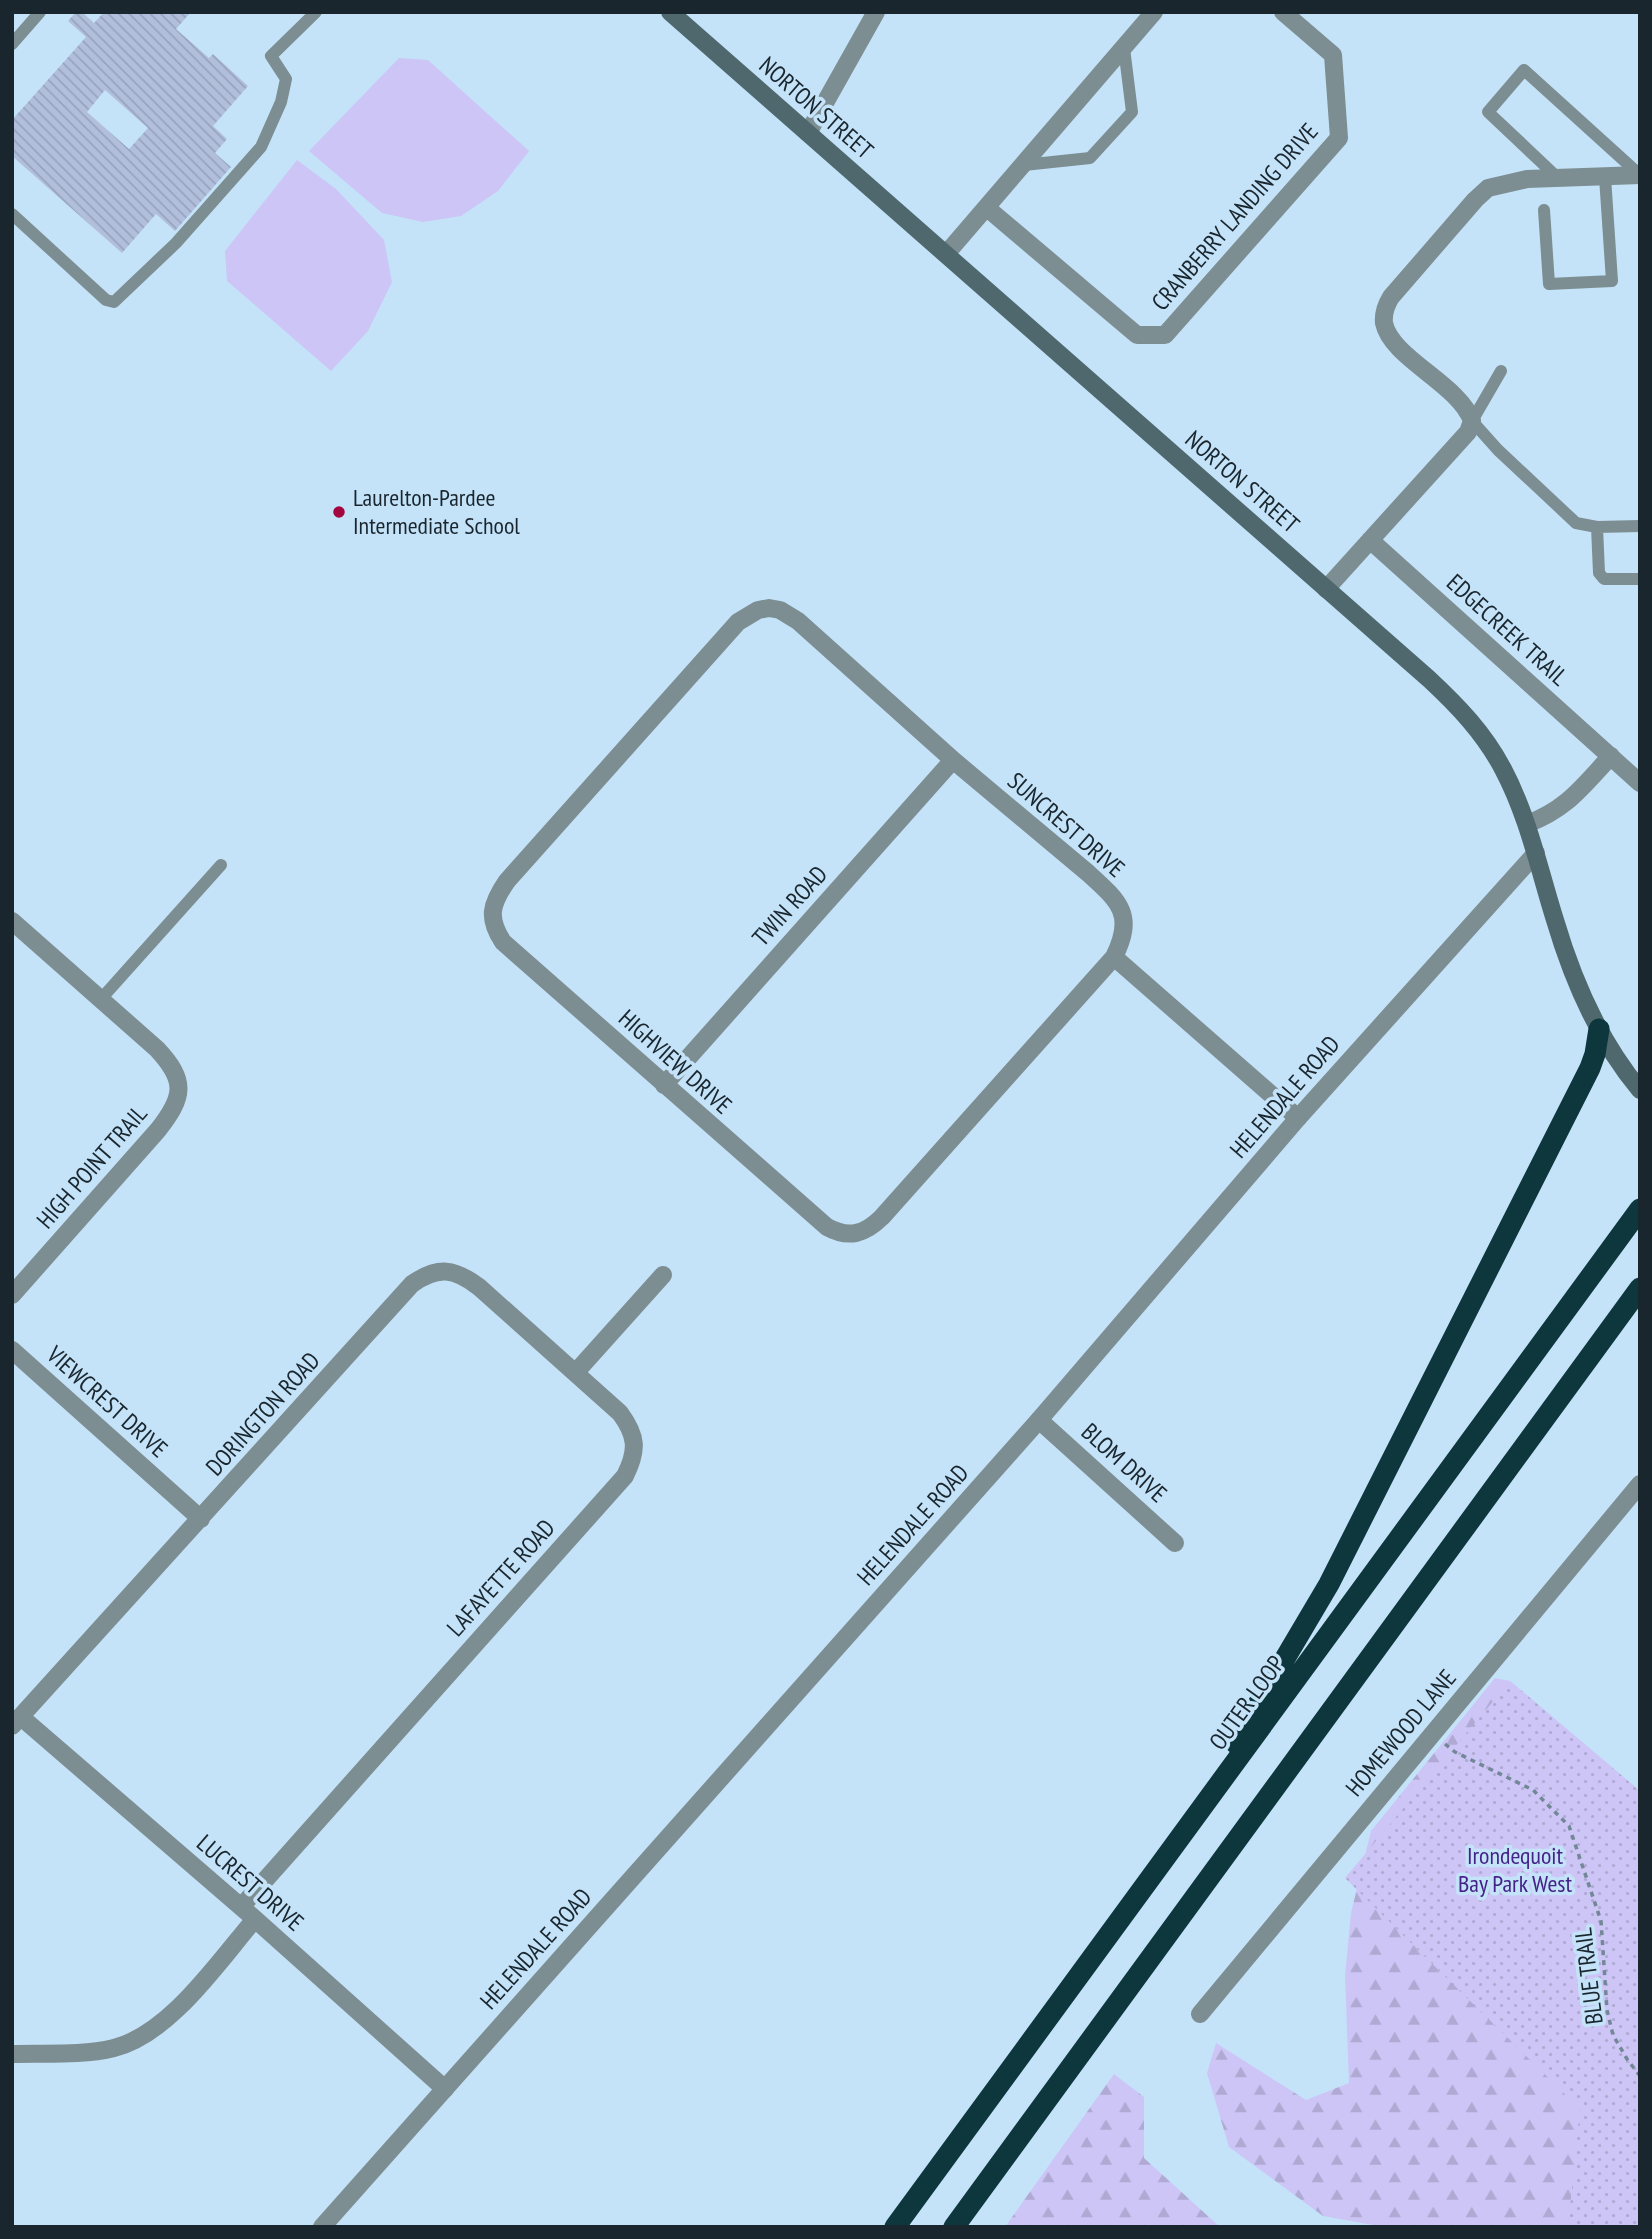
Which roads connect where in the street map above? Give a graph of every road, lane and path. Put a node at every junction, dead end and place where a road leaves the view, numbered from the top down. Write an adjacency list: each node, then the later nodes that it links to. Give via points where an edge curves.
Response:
1 (40, 12): 7 (lane)
2 (316, 12): 16 (lane, via 271,56 286,79 261,147 177,243 114,302 106,300)
3 (670, 12): 9 (main road, NORTON STREET)
4 (876, 12): 9 (street)
5 (1154, 12): 8 (street)
6 (1283, 12): 14 (street, CRANBERRY LANDING DRIVE, via 1332,55 1339,138 1165,335 1137,335)
7 (12, 44)
8 (1124, 48): 10 (street); 10 (lane, via 1132,111 1090,158)
9 (808, 133): 17 (main road, NORTON STREET)
10 (1024, 165): 14 (street)
11 (1640, 175): 12 (street); 13 (lane, via 1524,70 1488,112)
12 (1605, 177): 13 (street); 15 (lane, via 1612,281 1549,284)
13 (1558, 178): 19 (street, via 1488,188 1385,309 1384,320 1393,342 1463,404)
14 (987, 208): 17 (street)
15 (1544, 210)
16 (12, 214)
17 (946, 254): 24 (main road, NORTON STREET)
18 (1501, 371): 19 (lane)
19 (1472, 421): 21 (lane, via 1576,523); 22 (street, via 1468,432)
20 (1640, 526): 21 (lane)
21 (1597, 527): 23 (lane, via 1599,573 1604,579)
22 (1370, 540): 24 (street); 26 (street, EDGECREEK TRAIL)
23 (1640, 579)
24 (1326, 589): 29 (main road, NORTON STREET, via 1429,679 1476,727 1503,769)
25 (746, 616): 27 (street, SUNCREST DRIVE, via 769,608 788,614); 37 (street, HIGHVIEW DRIVE, via 507,881 493,907 494,925 503,942)
26 (1611, 756): 28 (street, EDGECREEK TRAIL); 29 (street, via 1562,807)
27 (953, 760): 33 (street, SUNCREST DRIVE, via 1107,891 1125,921); 37 (street, TWIN ROAD)
28 (1640, 783)
29 (1527, 824): 30 (main road, NORTON STREET)
30 (1536, 852): 35 (main road, NORTON STREET, via 1564,950); 38 (street, HELENDALE ROAD)
31 (221, 865): 34 (lane)
32 (12, 921): 34 (street, HIGH POINT TRAIL)
33 (1114, 957): 37 (street, HIGHVIEW DRIVE, via 882,1217 861,1233 837,1233 827,1227); 38 (street)
34 (101, 999): 42 (street, HIGH POINT TRAIL, via 171,1064 180,1087 178,1102 159,1130)
35 (1599, 1029): 36 (main road, NORTON STREET); 52 (highway, via 1590,1068 1329,1584 1194,1810)
36 (1634, 1084)
37 (664, 1085)
38 (1298, 1118): 45 (street, HELENDALE ROAD)
39 (1640, 1209): 52 (highway, OUTER LOOP)
40 (663, 1275): 44 (street)
41 (1640, 1288): 59 (highway)
42 (12, 1295)
43 (12, 1349): 47 (street, VIEWCREST DRIVE)
44 (576, 1372): 47 (street, DORINGTON ROAD, via 469,1279 447,1271 423,1276); 51 (street, LAFAYETTE ROAD, via 629,1426 634,1451 625,1476)
45 (1039, 1420): 48 (street, BLOM DRIVE); 56 (street, HELENDALE ROAD)
46 (1640, 1484): 50 (street, HOMEWOOD LANE)
47 (201, 1519): 49 (street, DORINGTON ROAD)
48 (1175, 1543)
49 (17, 1721): 51 (street, LUCREST DRIVE)
50 (1433, 1733): 53 (street, HOMEWOOD LANE); 55 (path, BLUE TRAIL, via 1455,1752 1533,1790 1569,1826 1601,1921 1613,2035)
51 (248, 1913): 54 (street, LAFAYETTE ROAD, via 183,2003 142,2038 114,2048); 56 (street, LUCREST DRIVE)
52 (1113, 1929): 58 (highway, OUTER LOOP)
53 (1200, 2014)
54 (12, 2054)
55 (1640, 2076)
56 (445, 2089): 57 (street, HELENDALE ROAD)
57 (322, 2227)
58 (895, 2227)
59 (954, 2227)

